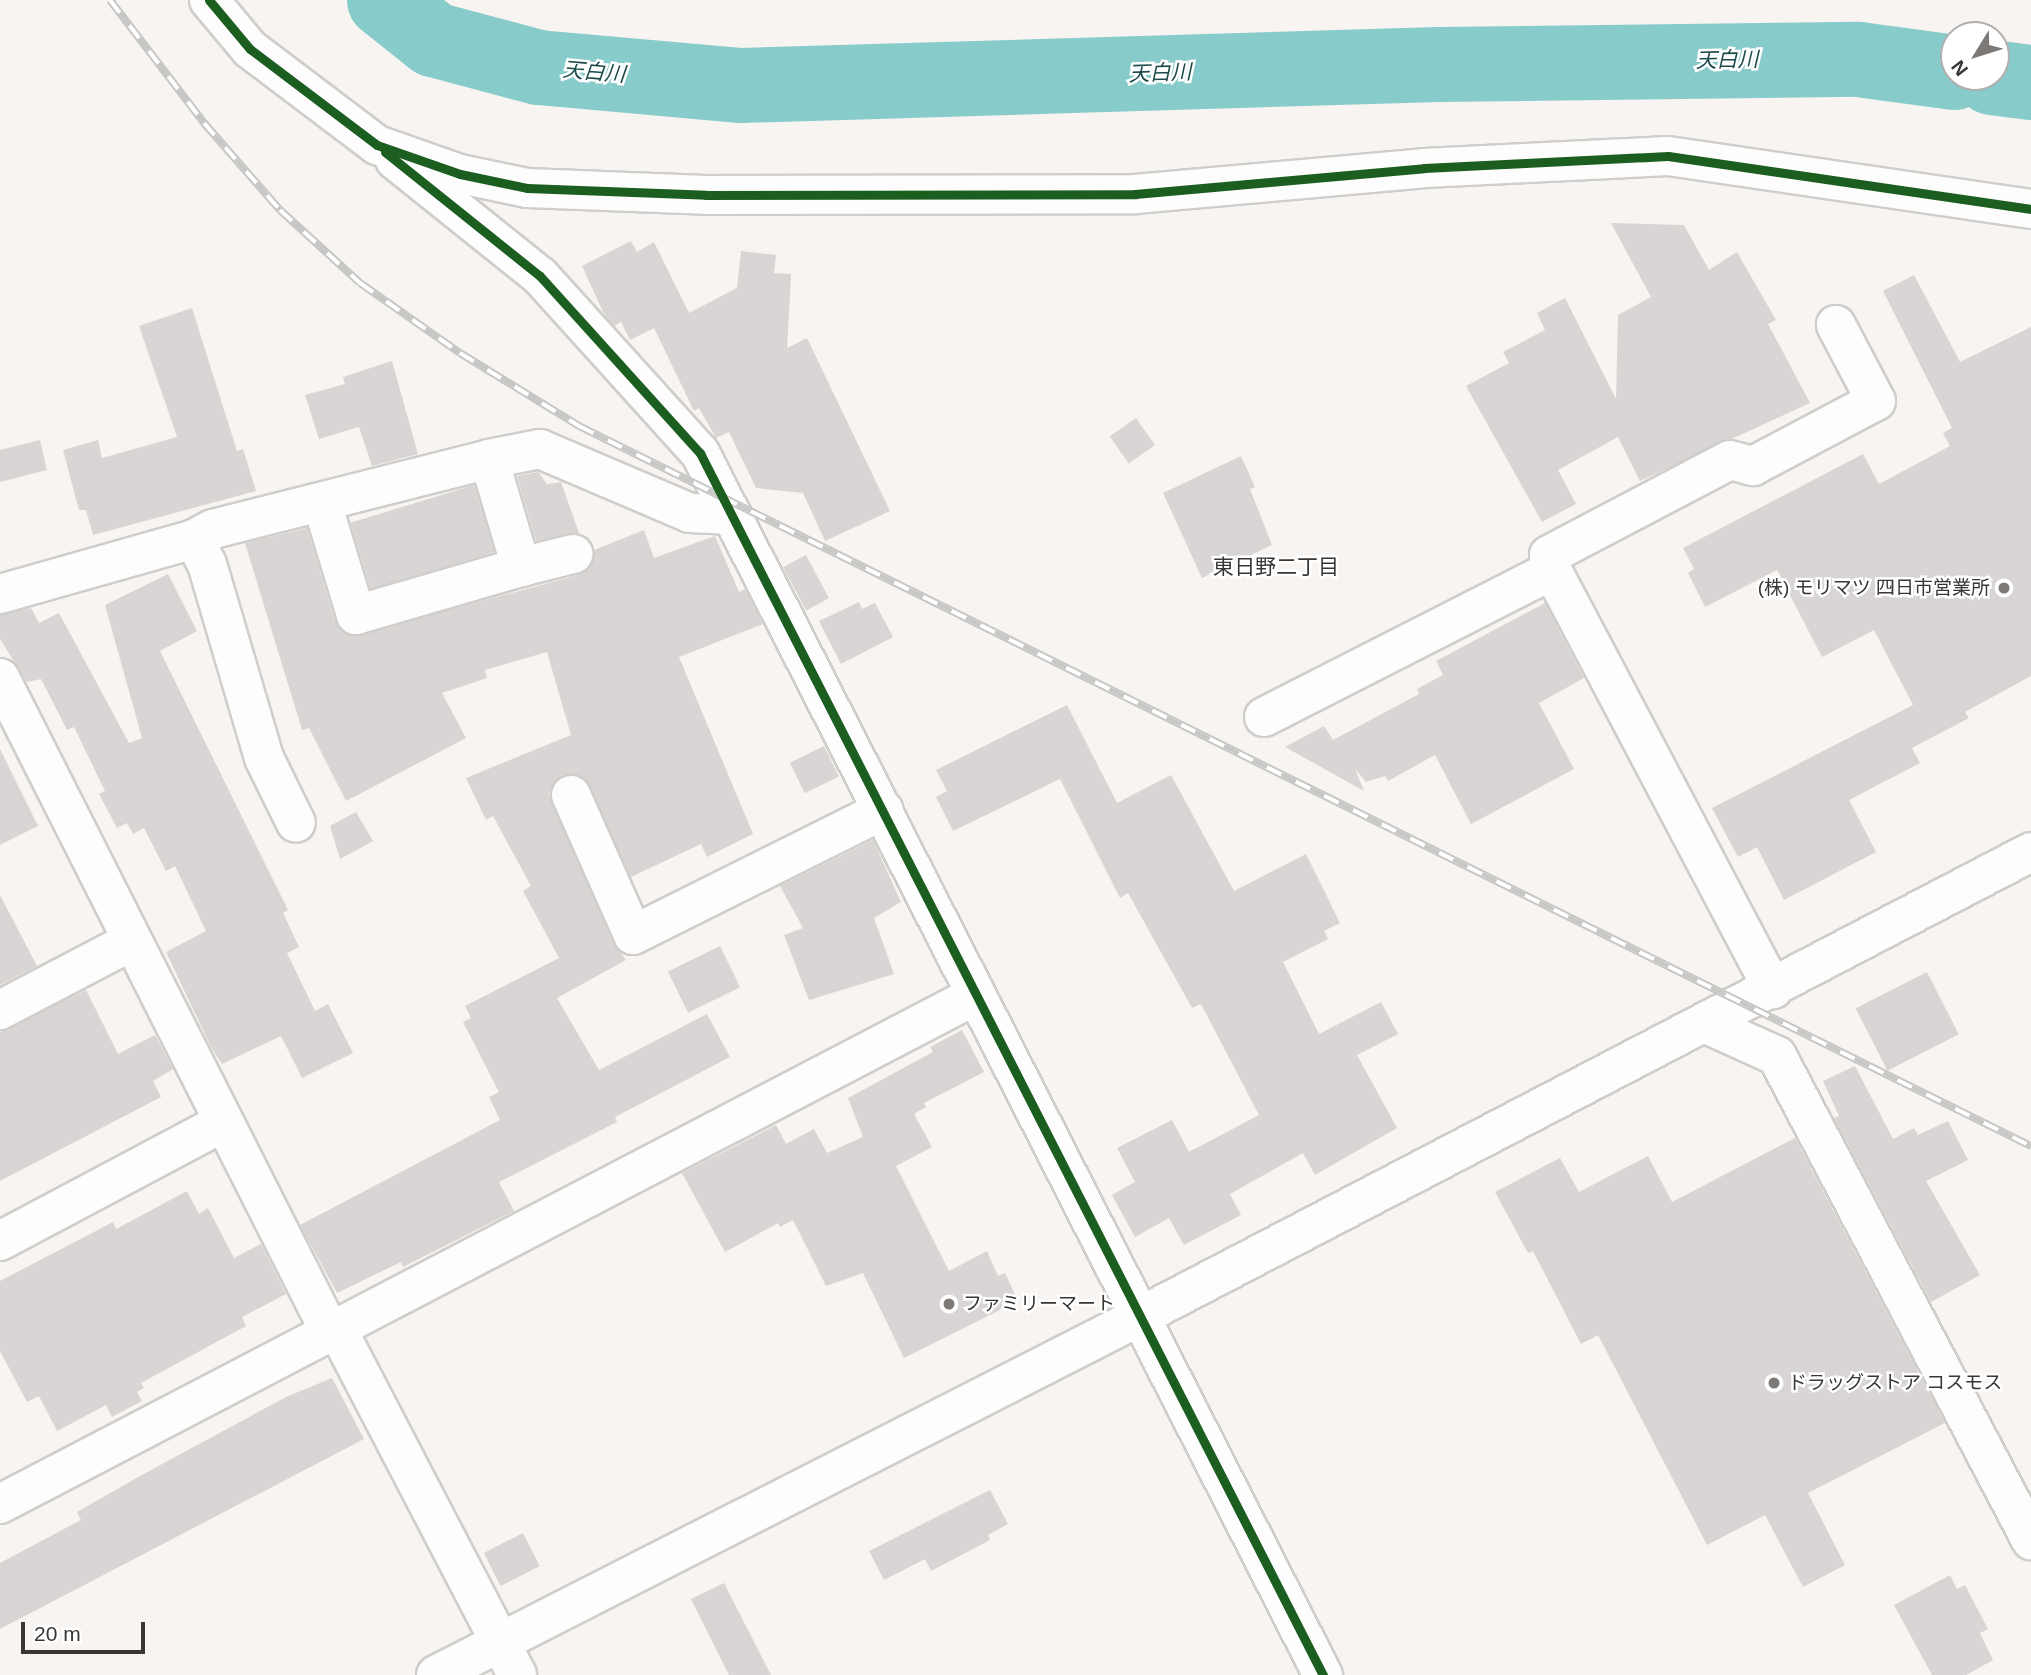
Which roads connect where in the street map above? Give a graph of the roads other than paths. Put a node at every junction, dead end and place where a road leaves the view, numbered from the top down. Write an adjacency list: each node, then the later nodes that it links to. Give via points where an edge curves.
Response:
1 (209, 0): 2 (street, via 250,48)
2 (377, 145): 3 (street, via 460,174 527,188 706,195 1135,194 1424,168 1668,156); 7 (street, via 540,276 683,429)
3 (2031, 209)
4 (1836, 325): 11 (street, via 1876,401 1753,466 1730,460 1549,555)
5 (489, 459): 6 (street); 7 (street, via 540,449 690,513); 10 (street)
6 (322, 503): 8 (street, via 213,529); 10 (street, via 356,615)
7 (732, 515): 17 (street)
8 (194, 539): 12 (street); 18 (street, via 207,564 264,758)
9 (573, 554): 10 (street)
10 (521, 568)
11 (1552, 570): 14 (street); 21 (street)
12 (0, 594)
13 (0, 678): 15 (street)
14 (1264, 717)
15 (13, 735): 20 (street)
16 (571, 794): 17 (street, via 634,936)
17 (884, 810): 22 (street)
18 (296, 823)
19 (2031, 852): 21 (street)
20 (130, 942): 23 (street); 25 (street)
21 (1773, 989): 24 (street)
22 (976, 995): 27 (street); 28 (street)
23 (0, 1010)
24 (1704, 1023): 27 (street); 30 (street, via 1777,1056)
25 (222, 1122): 26 (street); 28 (street)
26 (0, 1241)
27 (1139, 1317): 31 (street); 33 (street)
28 (332, 1329): 29 (street); 31 (street)
29 (0, 1504)
30 (2031, 1540)
31 (508, 1658): 32 (street)
32 (436, 1675)
33 (1324, 1675)

